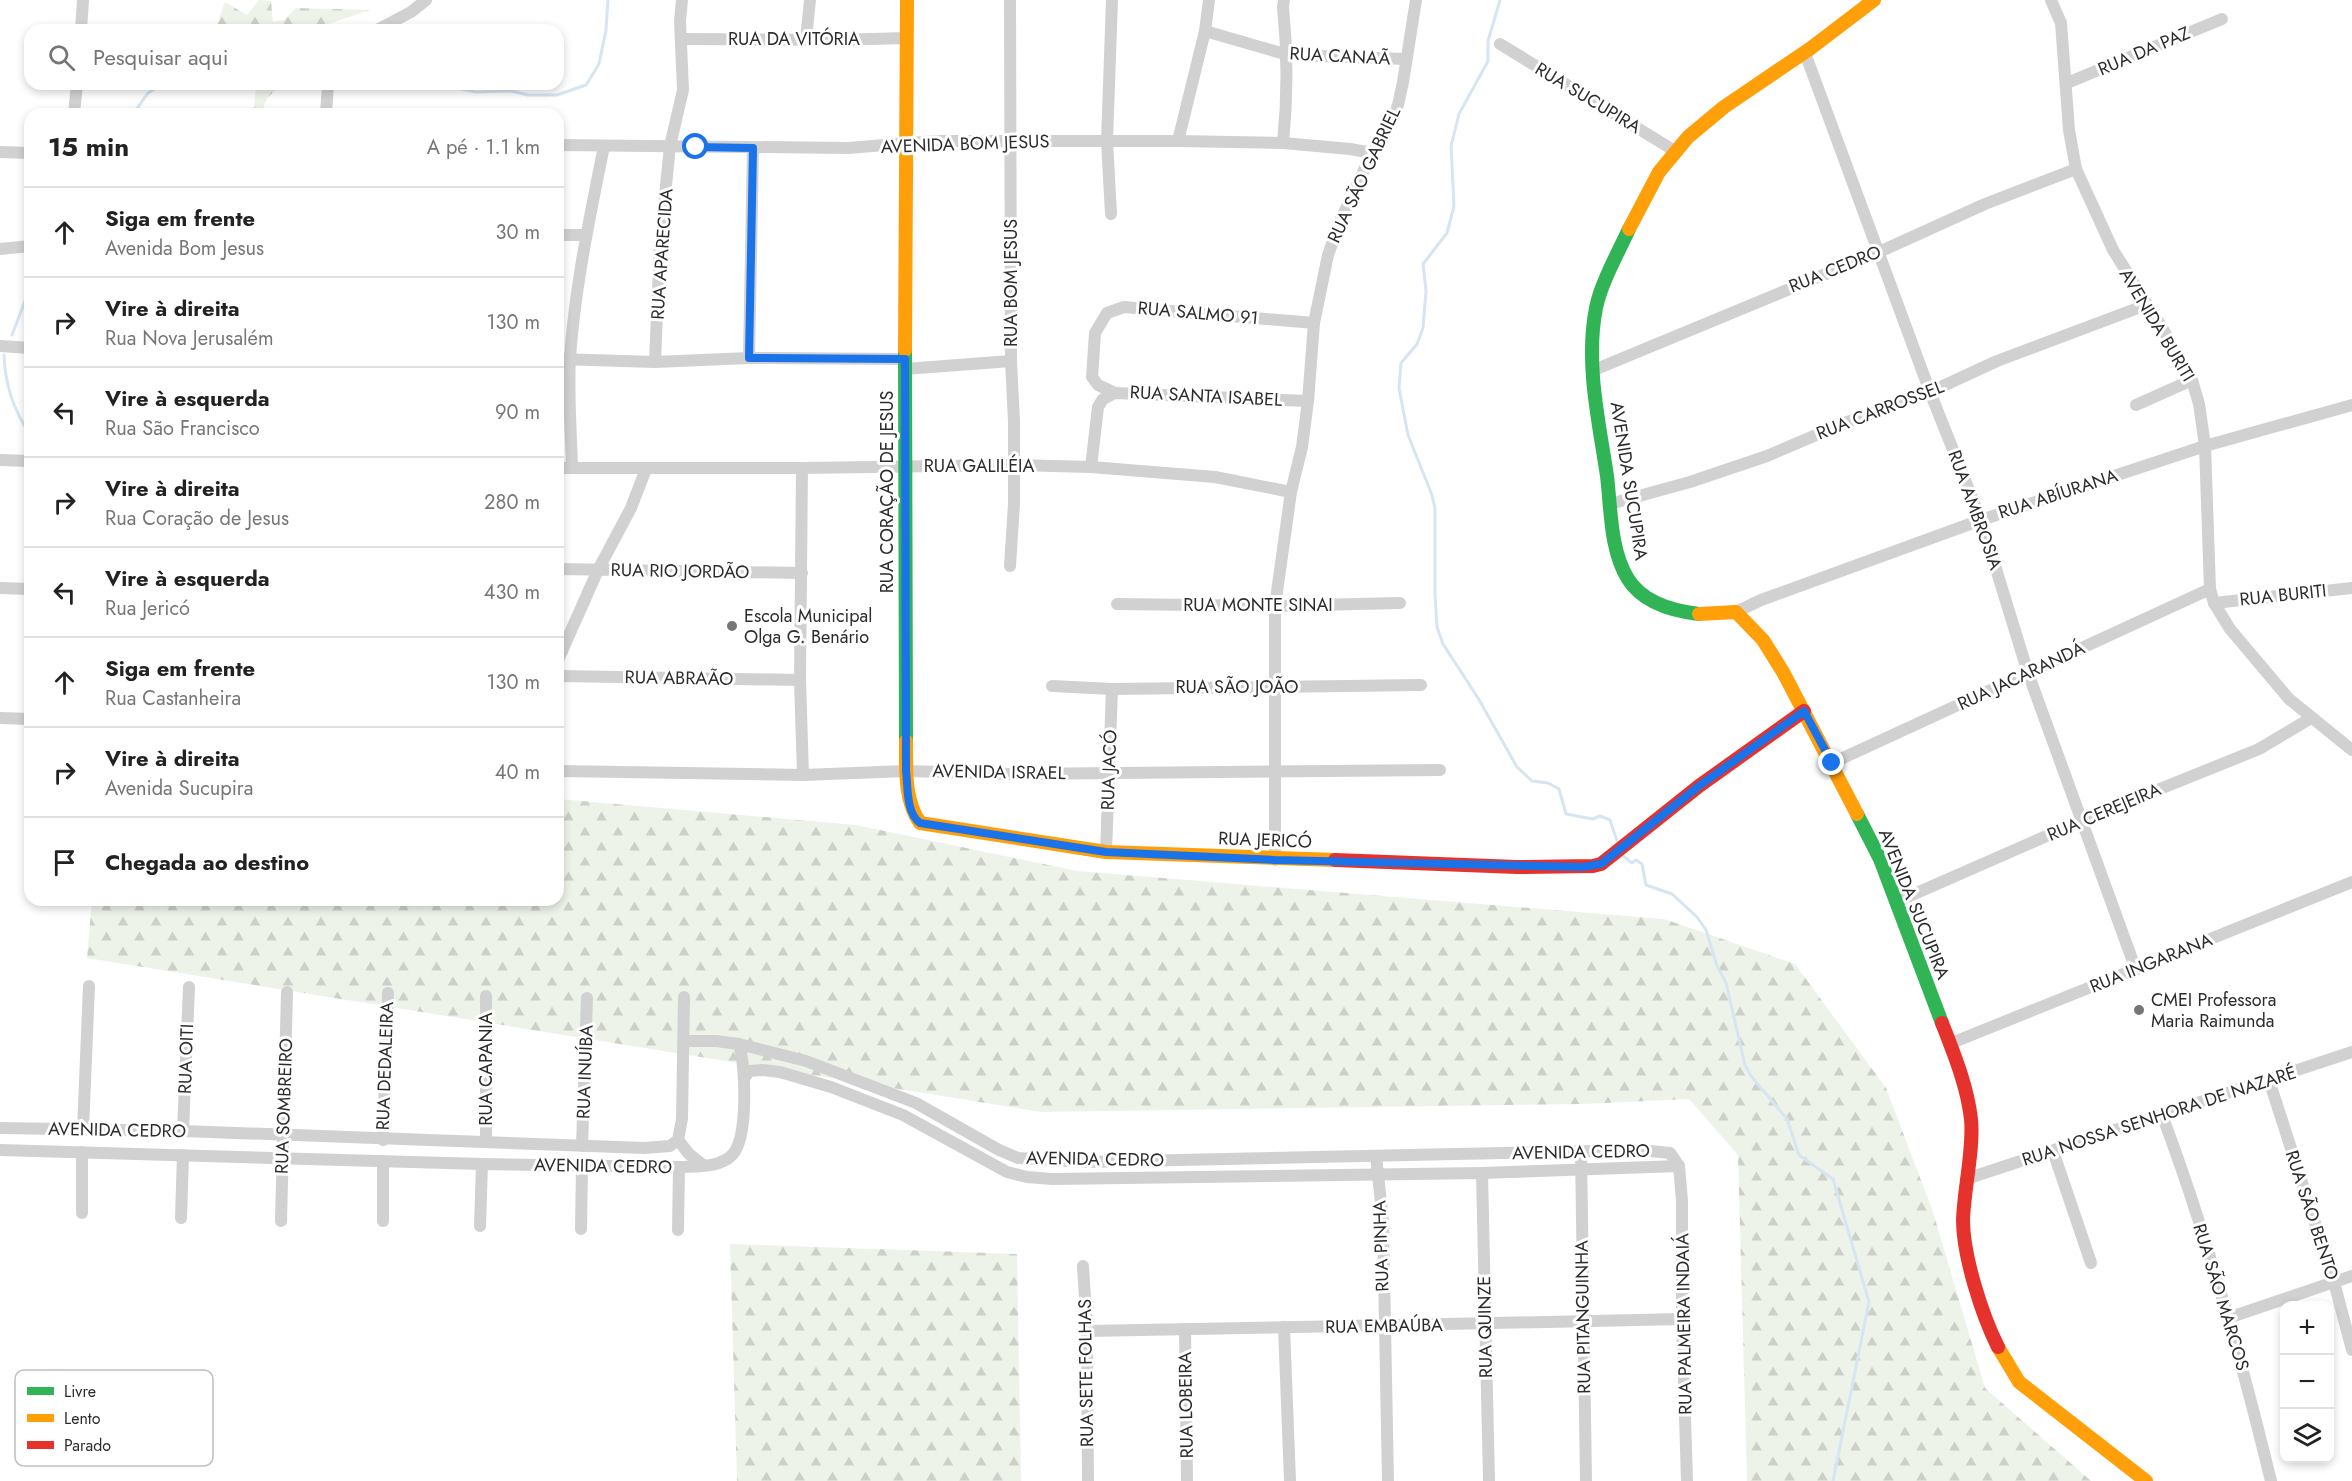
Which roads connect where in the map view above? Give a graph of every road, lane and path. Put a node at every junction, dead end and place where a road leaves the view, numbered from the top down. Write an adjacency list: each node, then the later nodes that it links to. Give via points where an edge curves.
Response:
1 (83, 0): 14 (street)
2 (426, 0): 15 (street)
3 (682, 0): 18 (street, RUA APARECIDA)
4 (810, 0): 19 (street)
5 (907, 0): 17 (street, RUA CORAÇÃO DE JESUS)
6 (1010, 0): 29 (street, RUA BOM JESUS)
7 (1112, 0): 30 (street)
8 (1209, 0): 16 (street)
9 (1284, 0): 22 (street)
10 (1416, 0): 23 (street, RUA SÃO GABRIEL)
11 (1874, 0): 21 (street, AVENIDA SUCUPIRA)
12 (2051, 0): 24 (street, AVENIDA BURITI, via 2061,23)
13 (2222, 19): 24 (street, RUA DA PAZ)
14 (81, 24)
15 (388, 24)
16 (1205, 31): 22 (street, RUA CANAÃ); 31 (street)
17 (906, 38): 19 (street, RUA DA VITÓRIA); 33 (street, RUA CORAÇÃO DE JESUS)
18 (681, 39): 19 (street, RUA DA VITÓRIA); 36 (street, RUA APARECIDA, via 682,90)
19 (806, 39)
20 (1500, 45): 38 (street, RUA SUCUPIRA)
21 (1805, 53): 38 (street, AVENIDA SUCUPIRA, via 1693,132); 48 (street, RUA AMBROSIA)
22 (1288, 55): 23 (street, RUA CANAÃ); 32 (street)
23 (1406, 59): 41 (street, RUA SÃO GABRIEL, via 1391,125)
24 (2067, 83): 42 (street, AVENIDA BURITI)
25 (76, 90): 27 (street)
26 (328, 90): 28 (street)
27 (75, 108)
28 (326, 108)
29 (1011, 141): 30 (street, AVENIDA BOM JESUS); 33 (street, AVENIDA BOM JESUS); 55 (street, RUA BOM JESUS)
30 (1107, 141): 31 (street, AVENIDA BOM JESUS); 43 (street)
31 (1178, 141): 32 (street, AVENIDA BOM JESUS)
32 (1283, 143): 41 (street, AVENIDA BOM JESUS)
33 (905, 145): 37 (street, AVENIDA BOM JESUS); 57 (street, RUA CORAÇÃO DE JESUS)
34 (564, 146): 35 (street, AVENIDA BOM JESUS)
35 (604, 146): 36 (street, AVENIDA BOM JESUS); 45 (street)
36 (670, 146): 37 (street, AVENIDA BOM JESUS); 56 (street, RUA APARECIDA, via 660,243)
37 (753, 148): 53 (street)
38 (1675, 151): 58 (street, AVENIDA SUCUPIRA, via 1632,223 1602,290 1595,316)
39 (0, 152): 40 (street)
40 (24, 153)
41 (1372, 153): 50 (street, RUA SÃO GABRIEL, via 1328,255)
42 (2076, 170): 48 (street, RUA CEDRO, via 1985,204); 49 (street, AVENIDA BURITI, via 2113,250)
43 (1111, 214)
44 (564, 235): 45 (street)
45 (585, 235): 54 (street)
46 (24, 247): 47 (street)
47 (0, 249)
48 (1880, 252): 58 (street, RUA CEDRO); 60 (street, RUA AMBROSIA)
49 (2146, 305): 59 (street, AVENIDA BURITI); 60 (street, RUA CARROSSEL, via 1997,361)
50 (1314, 322): 61 (street, RUA SALMO 91, via 1124,308 1107,313 1095,333 1092,377 1098,385); 62 (street, RUA SÃO GABRIEL)
51 (0, 346): 52 (street)
52 (24, 348)
53 (749, 358): 56 (street); 57 (street)
54 (564, 359): 56 (street); 70 (street)
55 (1011, 361): 57 (street); 68 (street, RUA BOM JESUS)
56 (655, 362)
57 (905, 364): 69 (street, RUA CORAÇÃO DE JESUS)
58 (1594, 370): 76 (street, AVENIDA SUCUPIRA)
59 (2192, 380): 63 (street); 65 (street, AVENIDA BURITI)
60 (1930, 392): 76 (street, RUA CARROSSEL, via 1767,456); 77 (street, RUA AMBROSIA)
61 (1115, 393): 62 (street, RUA SANTA ISABEL); 71 (street, RUA SANTA ISABEL, via 1098,406)
62 (1308, 401): 75 (street, RUA SÃO GABRIEL)
63 (2136, 405)
64 (2352, 405): 65 (street, RUA ABÍURANA)
65 (2205, 446): 77 (street, RUA ABÍURANA); 85 (street, AVENIDA BURITI)
66 (0, 460): 67 (street)
67 (24, 460)
68 (1014, 465): 69 (street, RUA GALILÉIA); 71 (street, RUA GALILÉIA); 78 (street, RUA BOM JESUS)
69 (906, 466): 73 (street, RUA GALILÉIA); 107 (street, RUA CORAÇÃO DE JESUS)
70 (572, 467): 72 (street, RUA GALILÉIA); 74 (street, RUA GALILÉIA)
71 (1090, 467): 75 (street, RUA GALILÉIA, via 1215,477)
72 (564, 468)
73 (802, 468): 74 (street, RUA GALILÉIA); 81 (street)
74 (646, 469): 80 (street, via 631,508)
75 (1291, 492): 89 (street, RUA SÃO GABRIEL)
76 (1610, 504): 90 (street, AVENIDA SUCUPIRA, via 1626,576 1640,593 1656,603 1692,613)
77 (1982, 520): 90 (street, RUA ABÍURANA); 92 (street, RUA AMBROSIA)
78 (1010, 566)
79 (564, 569): 80 (street, RUA RIO JORDÃO)
80 (598, 570): 81 (street, RUA RIO JORDÃO); 91 (street)
81 (802, 573): 94 (street)
82 (0, 588): 83 (street)
83 (24, 588)
84 (2352, 588): 87 (street, RUA BURITI)
85 (2210, 589): 87 (street, AVENIDA BURITI); 92 (street, RUA JACARANDÁ)
86 (1400, 603): 89 (street, RUA MONTE SINAI)
87 (2214, 603): 101 (street, AVENIDA BURITI, via 2230,629 2289,699)
88 (1117, 604): 89 (street, RUA MONTE SINAI)
89 (1275, 606): 97 (street, RUA SÃO GABRIEL)
90 (1736, 612): 99 (street, AVENIDA SUCUPIRA, via 1762,640)
91 (564, 646)
92 (2028, 673): 104 (street, RUA JACARANDÁ); 112 (street, RUA AMBROSIA)
93 (564, 676): 94 (street, RUA ABRAÃO)
94 (800, 680): 110 (street)
95 (1421, 685): 97 (street, RUA SÃO JOÃO)
96 (1052, 686): 98 (street, RUA SÃO JOÃO)
97 (1276, 688): 98 (street, RUA SÃO JOÃO); 108 (street, RUA SÃO GABRIEL)
98 (1112, 689): 109 (street, RUA JACÓ)
99 (1804, 711): 104 (street, AVENIDA SUCUPIRA); 114 (street, RUA JERICÓ, via 1699,786 1601,864 1556,868)
100 (0, 718): 102 (street)
101 (2311, 718): 103 (street, AVENIDA BURITI); 112 (street, RUA CEREJEIRA, via 2259,749)
102 (24, 719)
103 (2352, 750)
104 (1832, 763): 116 (street, AVENIDA SUCUPIRA, via 1880,859)
105 (1440, 770): 108 (street, AVENIDA ISRAEL)
106 (564, 771): 110 (street, AVENIDA ISRAEL)
107 (906, 771): 109 (street, AVENIDA ISRAEL); 110 (street, AVENIDA ISRAEL); 111 (street, RUA CORAÇÃO DE JESUS)
108 (1275, 771): 109 (street, AVENIDA ISRAEL); 114 (street, RUA SÃO GABRIEL)
109 (1109, 772): 113 (street, RUA JACÓ)
110 (803, 775)
111 (910, 805): 113 (street, RUA JERICÓ, via 920,823)
112 (2082, 820): 116 (street, RUA CEREJEIRA); 117 (street, RUA AMBROSIA)
113 (1106, 852): 114 (street, RUA JERICÓ)
114 (1275, 860)
115 (2352, 882): 117 (street, RUA INGARANA)
116 (1896, 902): 127 (street, AVENIDA SUCUPIRA)
117 (2136, 970): 127 (street, RUA INGARANA)
118 (89, 986): 135 (street)
119 (189, 987): 136 (street, RUA OITI)
120 (287, 992): 137 (street, RUA SOMBREIRO)
121 (388, 993): 138 (street, RUA DEDALEIRA)
122 (486, 996): 140 (street, RUA CAPANIA)
123 (684, 997): 125 (street)
124 (587, 998): 141 (street, RUA INUÍBA)
125 (685, 1041): 126 (street, AVENIDA CEDRO); 139 (street, AVENIDA CEDRO)
126 (740, 1044): 129 (street); 131 (street, AVENIDA CEDRO, via 815,1064 916,1102)
127 (1948, 1044): 160 (street, AVENIDA SUCUPIRA, via 1971,1110)
128 (2352, 1052): 130 (street, RUA NOSSA SENHORA DE NAZARÉ)
129 (746, 1076): 133 (street, AVENIDA CEDRO, via 749,1071 780,1072 852,1095); 152 (street, AVENIDA CEDRO, via 740,1143 721,1162)
130 (2269, 1080): 132 (street, RUA NOSSA SENHORA DE NAZARÉ); 171 (street, RUA SÃO BENTO)
131 (935, 1113): 133 (street); 149 (street, AVENIDA CEDRO, via 1018,1158)
132 (2162, 1115): 143 (street, RUA NOSSA SENHORA DE NAZARÉ); 172 (street, RUA SÃO MARCOS)
133 (926, 1127): 159 (street, AVENIDA CEDRO, via 1007,1172 1027,1177)
134 (0, 1128): 135 (street, AVENIDA CEDRO)
135 (83, 1130): 136 (street, AVENIDA CEDRO)
136 (183, 1131): 137 (street, AVENIDA CEDRO)
137 (284, 1136): 138 (street, AVENIDA CEDRO); 148 (street, RUA SOMBREIRO)
138 (383, 1140): 140 (street, AVENIDA CEDRO)
139 (678, 1140): 141 (street, AVENIDA CEDRO, via 665,1147); 152 (street)
140 (486, 1142): 141 (street, AVENIDA CEDRO)
141 (582, 1146)
142 (0, 1150): 144 (street, AVENIDA CEDRO)
143 (2053, 1151): 160 (street, RUA NOSSA SENHORA DE NAZARÉ); 168 (street)
144 (82, 1152): 146 (street, AVENIDA CEDRO); 161 (street)
145 (1581, 1152): 147 (street, AVENIDA CEDRO); 155 (street, AVENIDA CEDRO, via 1664,1151 1674,1156); 156 (street, RUA PITANGUINHA)
146 (183, 1155): 148 (street, AVENIDA CEDRO); 162 (street)
147 (1376, 1156): 149 (street, AVENIDA CEDRO); 157 (street, RUA PINHA)
148 (283, 1159): 150 (street, AVENIDA CEDRO); 163 (street, RUA SOMBREIRO)
149 (1142, 1160): 159 (street)
150 (383, 1161): 151 (street, AVENIDA CEDRO); 164 (street)
151 (482, 1164): 153 (street, AVENIDA CEDRO); 165 (street)
152 (702, 1165): 154 (street, AVENIDA CEDRO)
153 (582, 1166): 154 (street, AVENIDA CEDRO); 166 (street)
154 (679, 1167): 167 (street)
155 (1679, 1167): 156 (street, AVENIDA CEDRO); 173 (street, RUA PALMEIRA INDAIÁ)
156 (1581, 1170): 158 (street, AVENIDA CEDRO); 174 (street, RUA PITANGUINHA)
157 (1377, 1173): 158 (street, AVENIDA CEDRO); 159 (street, AVENIDA CEDRO); 175 (street, RUA PINHA, via 1383,1221)
158 (1482, 1173): 176 (street, RUA QUINZE)
159 (1142, 1178)
160 (1966, 1179): 188 (street, AVENIDA SUCUPIRA, via 1963,1222 1972,1278 2002,1355 2019,1382)
161 (82, 1213)
162 (182, 1218)
163 (280, 1221)
164 (383, 1221)
165 (480, 1226)
166 (581, 1229)
167 (678, 1230)
168 (2091, 1263)
169 (1083, 1266): 179 (street, RUA SETE FOLHAS)
170 (2352, 1276): 171 (street)
171 (2334, 1282): 172 (street); 180 (street, RUA SÃO BENTO)
172 (2228, 1318): 189 (street, RUA SÃO MARCOS)
173 (1682, 1319): 174 (street, RUA EMBAÚBA); 187 (street, RUA PALMEIRA INDAIÁ)
174 (1583, 1321): 176 (street, RUA EMBAÚBA); 186 (street, RUA PITANGUINHA)
175 (1384, 1324): 176 (street, RUA EMBAÚBA); 177 (street, RUA EMBAÚBA); 184 (street, RUA PINHA)
176 (1484, 1325): 185 (street, RUA QUINZE)
177 (1284, 1327): 178 (street, RUA EMBAÚBA); 183 (street)
178 (1185, 1329): 179 (street, RUA EMBAÚBA); 182 (street, RUA LOBEIRA)
179 (1087, 1331): 181 (street, RUA SETE FOLHAS)
180 (2352, 1350)
181 (1088, 1481)
182 (1187, 1481)
183 (1290, 1481)
184 (1388, 1481)
185 (1489, 1481)
186 (1586, 1481)
187 (1687, 1481)
188 (2146, 1481)
189 (2271, 1481)

